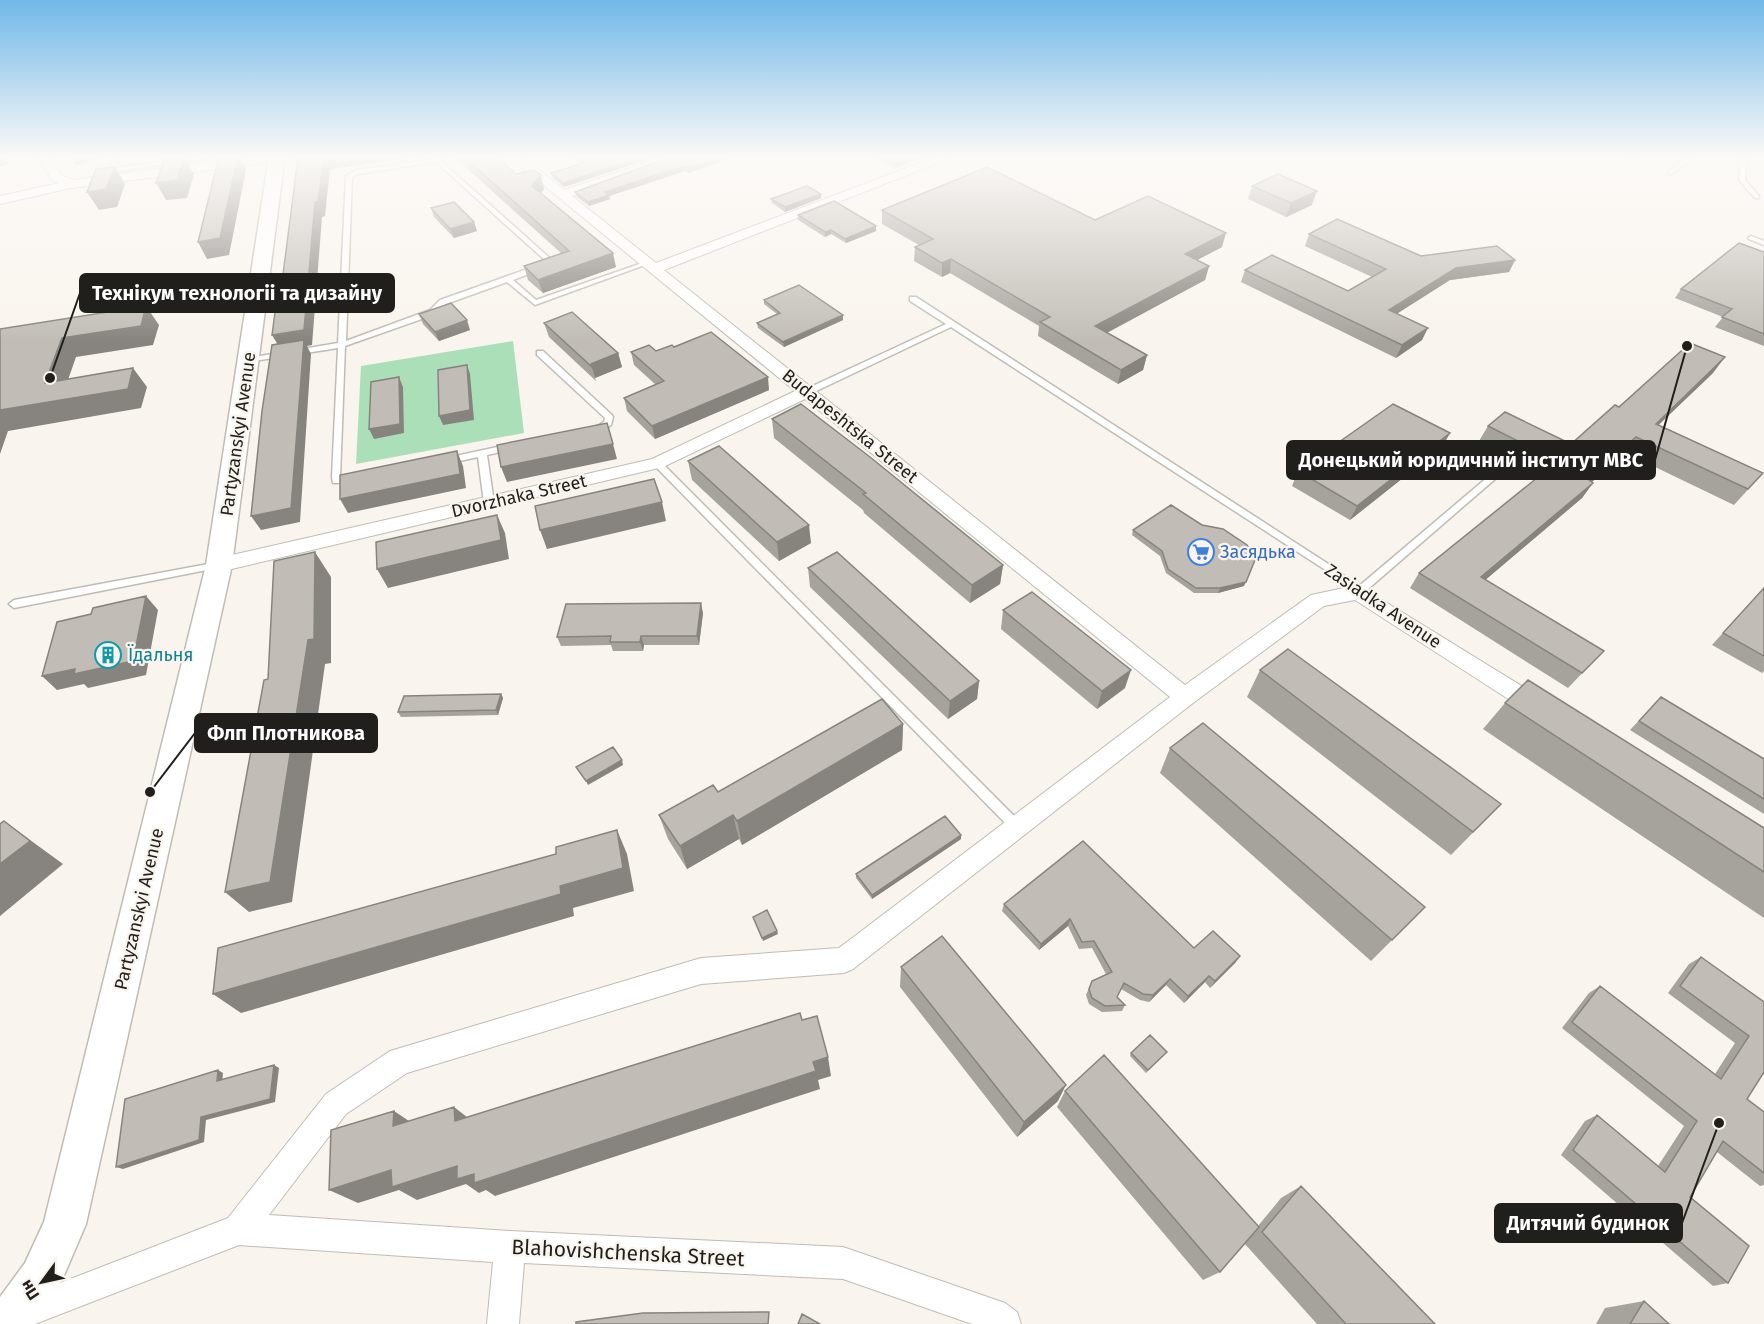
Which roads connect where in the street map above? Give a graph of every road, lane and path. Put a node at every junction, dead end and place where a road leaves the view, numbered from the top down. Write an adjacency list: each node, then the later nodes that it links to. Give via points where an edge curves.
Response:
1 (270, 218): 14 (street, Partyzanskyi Avenue)
2 (347, 218): 12 (lane)
3 (502, 218): 9 (lane, via 552,263)
4 (591, 218): 8 (street, Budapeshtska Street)
5 (782, 218): 8 (street)
6 (1751, 238): 7 (lane)
7 (1764, 243)
8 (651, 266): 9 (lane, via 535,303); 15 (street, Budapeshtska Street)
9 (508, 279): 12 (lane, via 443,302 434,312)
10 (913, 299): 11 (lane, Zasiadka Avenue)
11 (951, 324): 15 (lane); 25 (lane, Zasiadka Avenue, via 1330,569)
12 (342, 345): 14 (lane); 22 (lane, via 336,481)
13 (540, 353): 16 (lane, via 609,417 601,429)
14 (248, 360): 24 (street, Partyzanskyi Avenue)
15 (807, 392): 20 (street, Dvorzhaka Street); 27 (street, Budapeshtska Street)
16 (590, 431)
17 (525, 444): 18 (lane)
18 (482, 453): 19 (lane); 23 (lane)
19 (435, 463)
20 (657, 464): 23 (street, Dvorzhaka Street); 29 (lane)
21 (1505, 467): 25 (lane)
22 (365, 477)
23 (489, 503): 24 (street, Dvorzhaka Street)
24 (219, 565): 26 (lane); 32 (street, Partyzanskyi Avenue, via 65,1224 45,1270)
25 (1358, 592): 27 (street, via 1318,600); 28 (street, Zasiadka Avenue)
26 (14, 604)
27 (1185, 697): 29 (street)
28 (1556, 719)
29 (1017, 826): 30 (street, via 844,960 701,971 400,1061 336,1104)
30 (239, 1229): 31 (street, Blahovishchenska Street); 32 (street)
31 (510, 1247): 33 (street); 34 (street, Blahovishchenska Street, via 843,1263 993,1315)
32 (8, 1320)
33 (503, 1324)
34 (1005, 1324)

